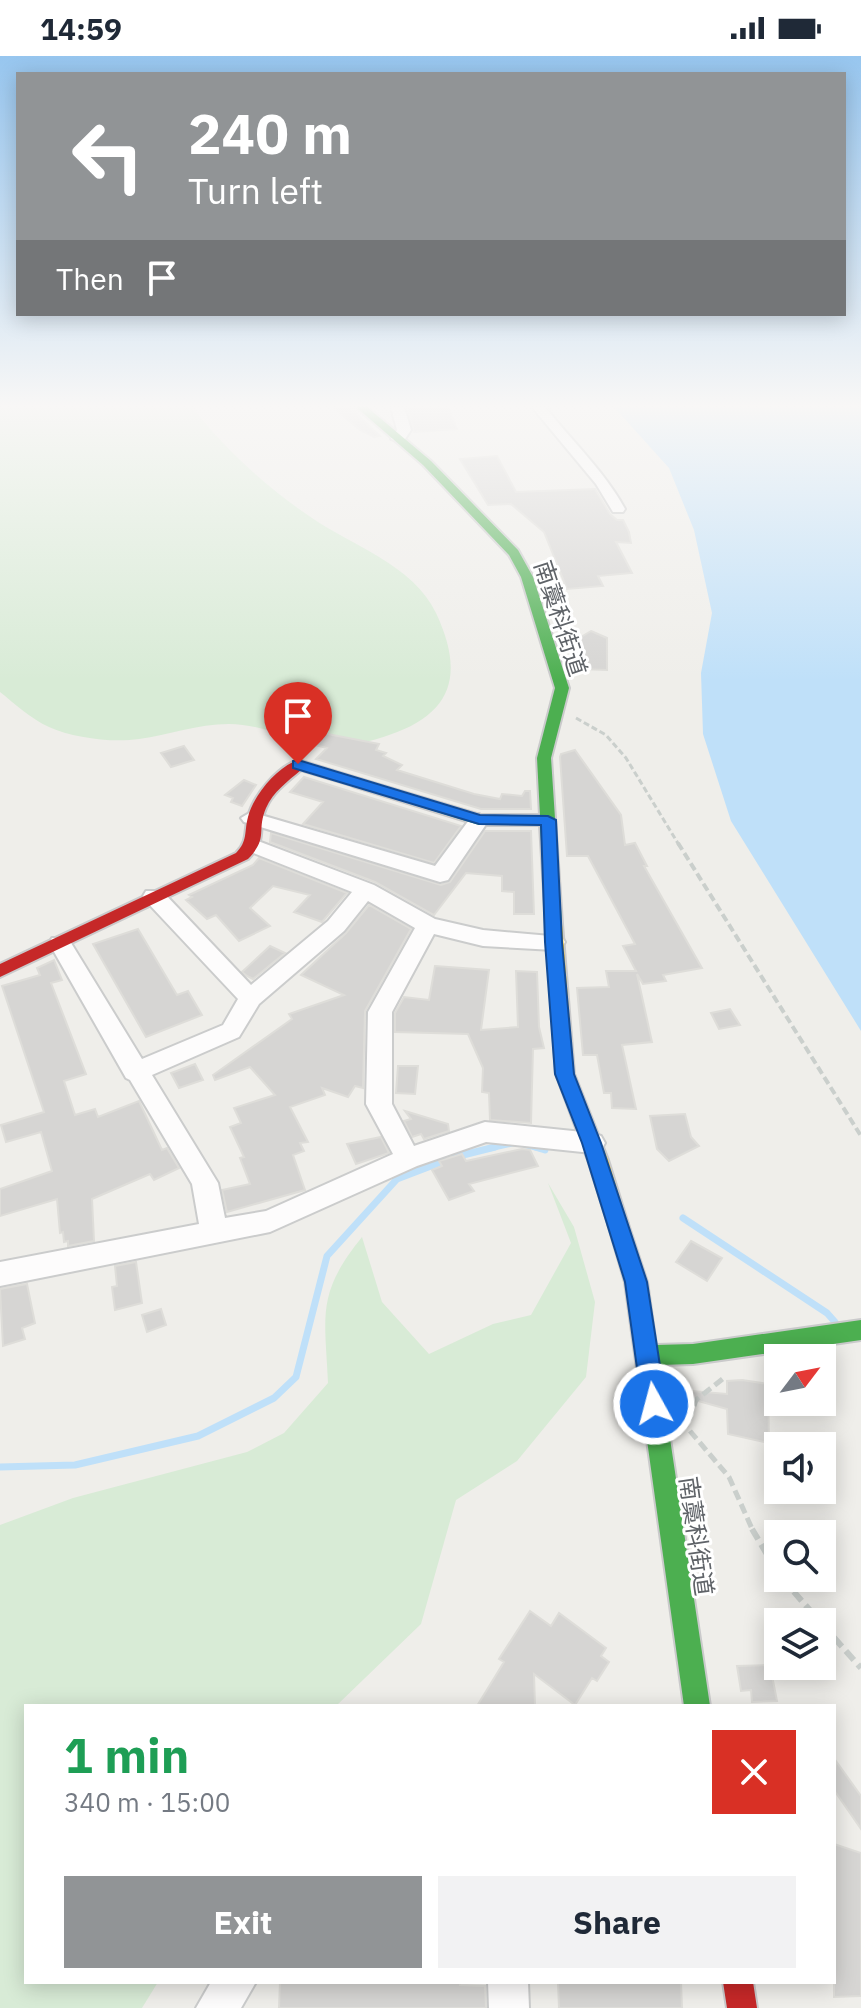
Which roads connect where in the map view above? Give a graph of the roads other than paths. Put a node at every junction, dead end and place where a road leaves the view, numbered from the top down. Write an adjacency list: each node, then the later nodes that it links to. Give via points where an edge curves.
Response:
1 (462, 498): 6 (main road, 南藁科街道, via 514,553 527,577 562,688 544,758)
2 (613, 498): 3 (street)
3 (618, 509)
4 (251, 818): 5 (main road, via 256,804 298,764); 5 (street, via 440,875); 7 (main road)
5 (479, 820): 6 (main road)
6 (548, 820): 11 (main road, 南藁科街道)
7 (253, 845): 8 (street); 9 (main road, via 242,856)
8 (366, 890): 10 (street); 14 (street, via 336,926)
9 (154, 896): 12 (main road); 14 (street)
10 (428, 925): 11 (street, via 483,938); 17 (street, via 380,1012 379,1104)
11 (554, 942): 16 (main road, 南藁科街道, via 565,1074)
12 (60, 943): 13 (main road); 15 (street)
13 (0, 971)
14 (250, 998): 15 (street, via 231,1031)
15 (135, 1072): 18 (street, via 205,1183)
16 (592, 1143): 17 (street, via 485,1132); 21 (main road, 南藁科街道, via 636,1282)
17 (408, 1159): 18 (street, via 270,1221)
18 (214, 1230): 19 (street)
19 (0, 1274)
20 (861, 1330): 21 (main road, via 693,1354)
21 (648, 1355): 22 (main road, 南藁科街道)
22 (697, 1704)
23 (234, 1984): 26 (street)
24 (508, 1984): 27 (street)
25 (738, 1984): 28 (main road)
26 (216, 2008)
27 (509, 2008)
28 (742, 2008)

